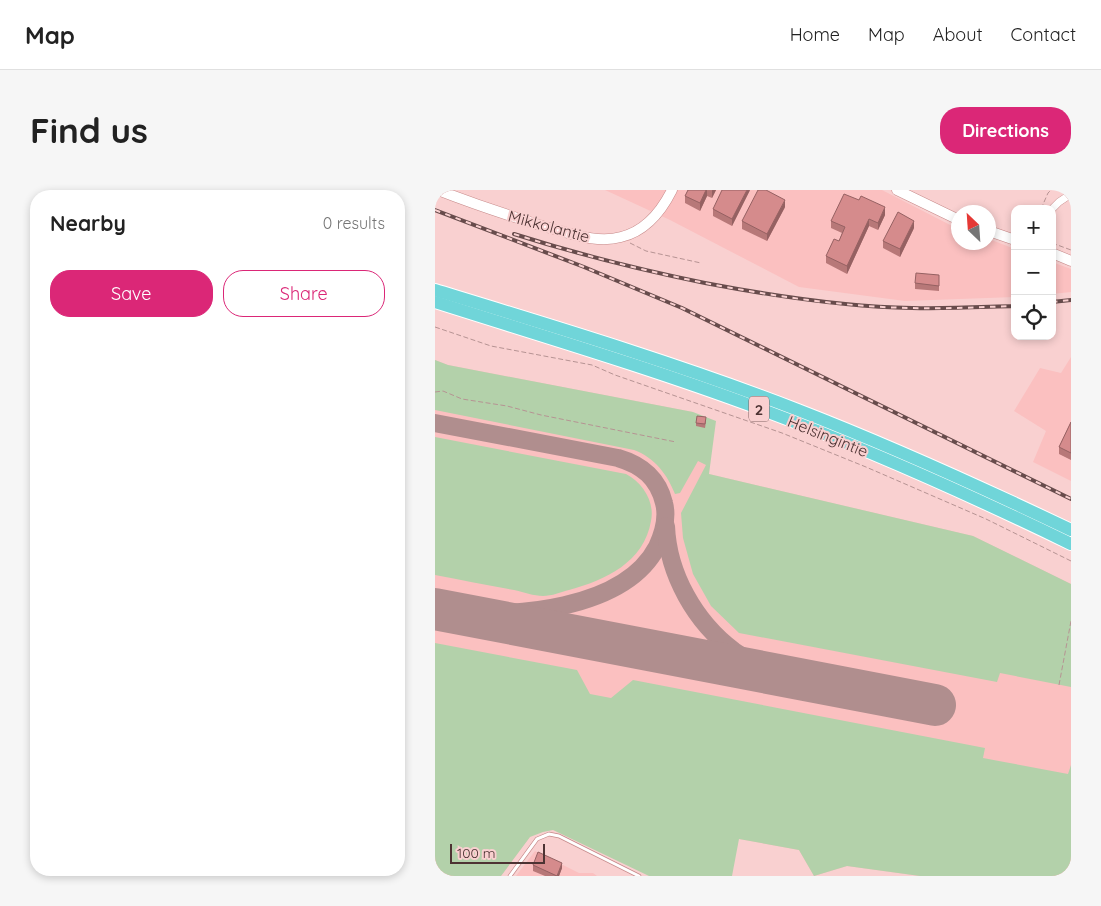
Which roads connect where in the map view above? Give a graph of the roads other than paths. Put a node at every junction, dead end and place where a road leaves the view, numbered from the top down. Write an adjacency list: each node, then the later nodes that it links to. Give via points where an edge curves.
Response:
1 (438, 190): 2 (street, Mikkolantie, via 564,232 602,239 625,236 642,228 660,212)
2 (672, 190)
3 (897, 190): 6 (street)
4 (1071, 194): 5 (street)
5 (1056, 205)
6 (951, 216)
7 (996, 233): 8 (street)
8 (1011, 239)
9 (1056, 255): 10 (street)
10 (1071, 261)
11 (435, 290): 13 (highway, Helsingintie / 2, via 670,364 799,410 934,466)
12 (435, 302): 14 (highway, Helsingintie / 2, via 625,362 780,417 934,480)
13 (1071, 530)
14 (1071, 544)
15 (510, 876): 16 (lane, via 537,839 549,834)
16 (639, 876)

